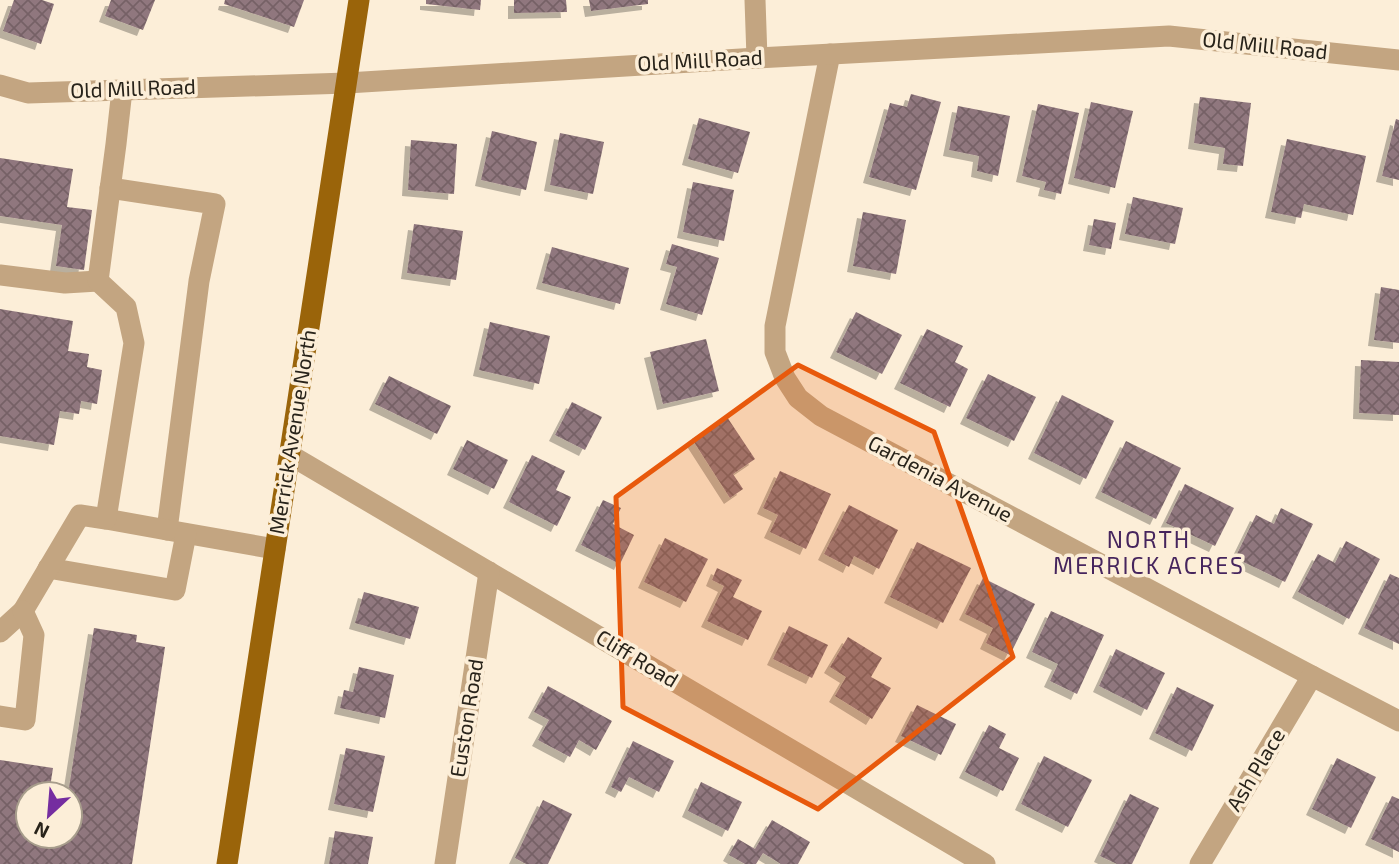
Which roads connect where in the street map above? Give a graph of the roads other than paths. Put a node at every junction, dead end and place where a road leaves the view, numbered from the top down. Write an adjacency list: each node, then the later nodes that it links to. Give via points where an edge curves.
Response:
1 (359, 0): 6 (main road, Merrick Avenue North)
2 (755, 0): 4 (street)
3 (830, 54): 4 (street, Old Mill Road); 5 (street, Old Mill Road, via 1169,36); 20 (street, Gardenia Avenue, via 775,326 775,352 798,398 821,416)
4 (757, 58): 6 (street, Old Mill Road)
5 (1399, 60)
6 (347, 83): 8 (street, Old Mill Road); 12 (main road, Merrick Avenue North)
7 (0, 85): 8 (street, Old Mill Road, via 29,93)
8 (122, 90): 9 (street)
9 (110, 188): 11 (street); 14 (street, via 215,204 199,281)
10 (0, 275): 11 (street, via 65,283)
11 (97, 281): 13 (street, via 127,307 134,343)
12 (290, 455): 15 (main road, Merrick Avenue North); 17 (street, Cliff Road)
13 (106, 519): 14 (street); 16 (street, via 80,515)
14 (176, 532): 15 (street); 16 (street, via 175,590)
15 (275, 549): 23 (main road, Merrick Avenue North)
16 (48, 568): 18 (street)
17 (489, 572): 24 (street, Euston Road); 25 (street, Cliff Road)
18 (23, 611): 19 (street); 21 (street, via 34,635 25,720)
19 (0, 632)
20 (1312, 676): 22 (street, Gardenia Avenue); 26 (street, Ash Place)
21 (0, 716)
22 (1399, 721)
23 (227, 864)
24 (444, 864)
25 (985, 864)
26 (1200, 864)

